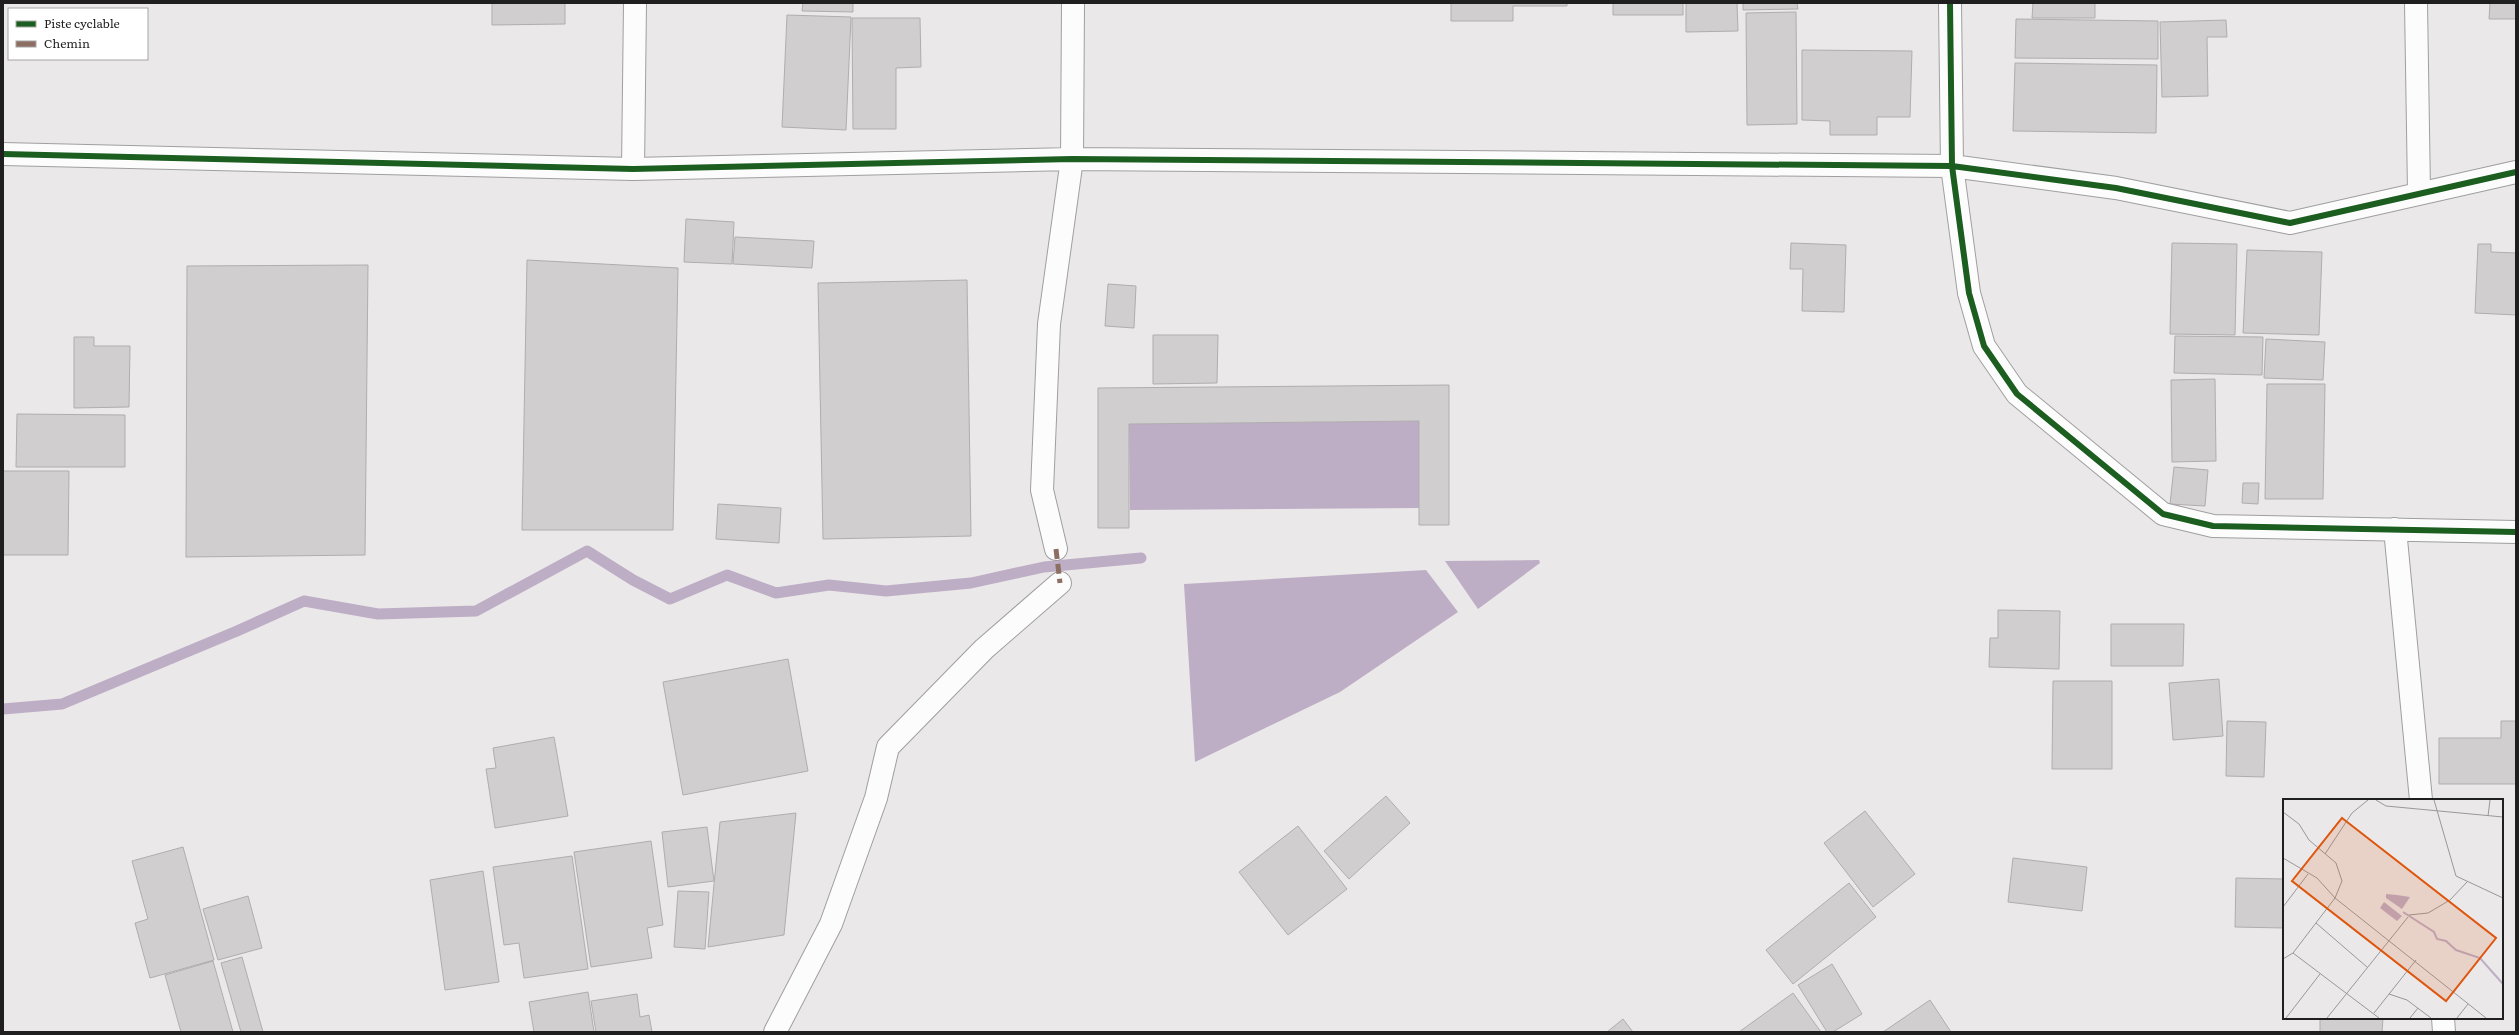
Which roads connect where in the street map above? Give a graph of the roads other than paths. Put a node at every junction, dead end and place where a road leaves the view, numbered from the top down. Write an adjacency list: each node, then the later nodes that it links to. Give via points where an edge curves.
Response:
1 (635, 3): 8 (street)
2 (1073, 3): 6 (street)
3 (1950, 3): 7 (street)
4 (2416, 3): 10 (street)
5 (3, 154): 8 (street)
6 (1072, 159): 7 (street); 8 (street); 13 (street, via 1049,324 1042,482)
7 (1952, 166): 10 (street, via 2116,188 2290,223); 11 (street, via 1969,292 1984,346 2017,394 2124,484 2163,514 2213,526)
8 (633, 169)
9 (2516, 172): 10 (street)
10 (2419, 192)
11 (2395, 530): 12 (street); 15 (street)
12 (2516, 532)
13 (1056, 549)
14 (1060, 583): 17 (street, via 984,650 888,747 876,798 831,924)
15 (2421, 799)
16 (2443, 1019): 18 (street)
17 (775, 1032)
18 (2444, 1032)

